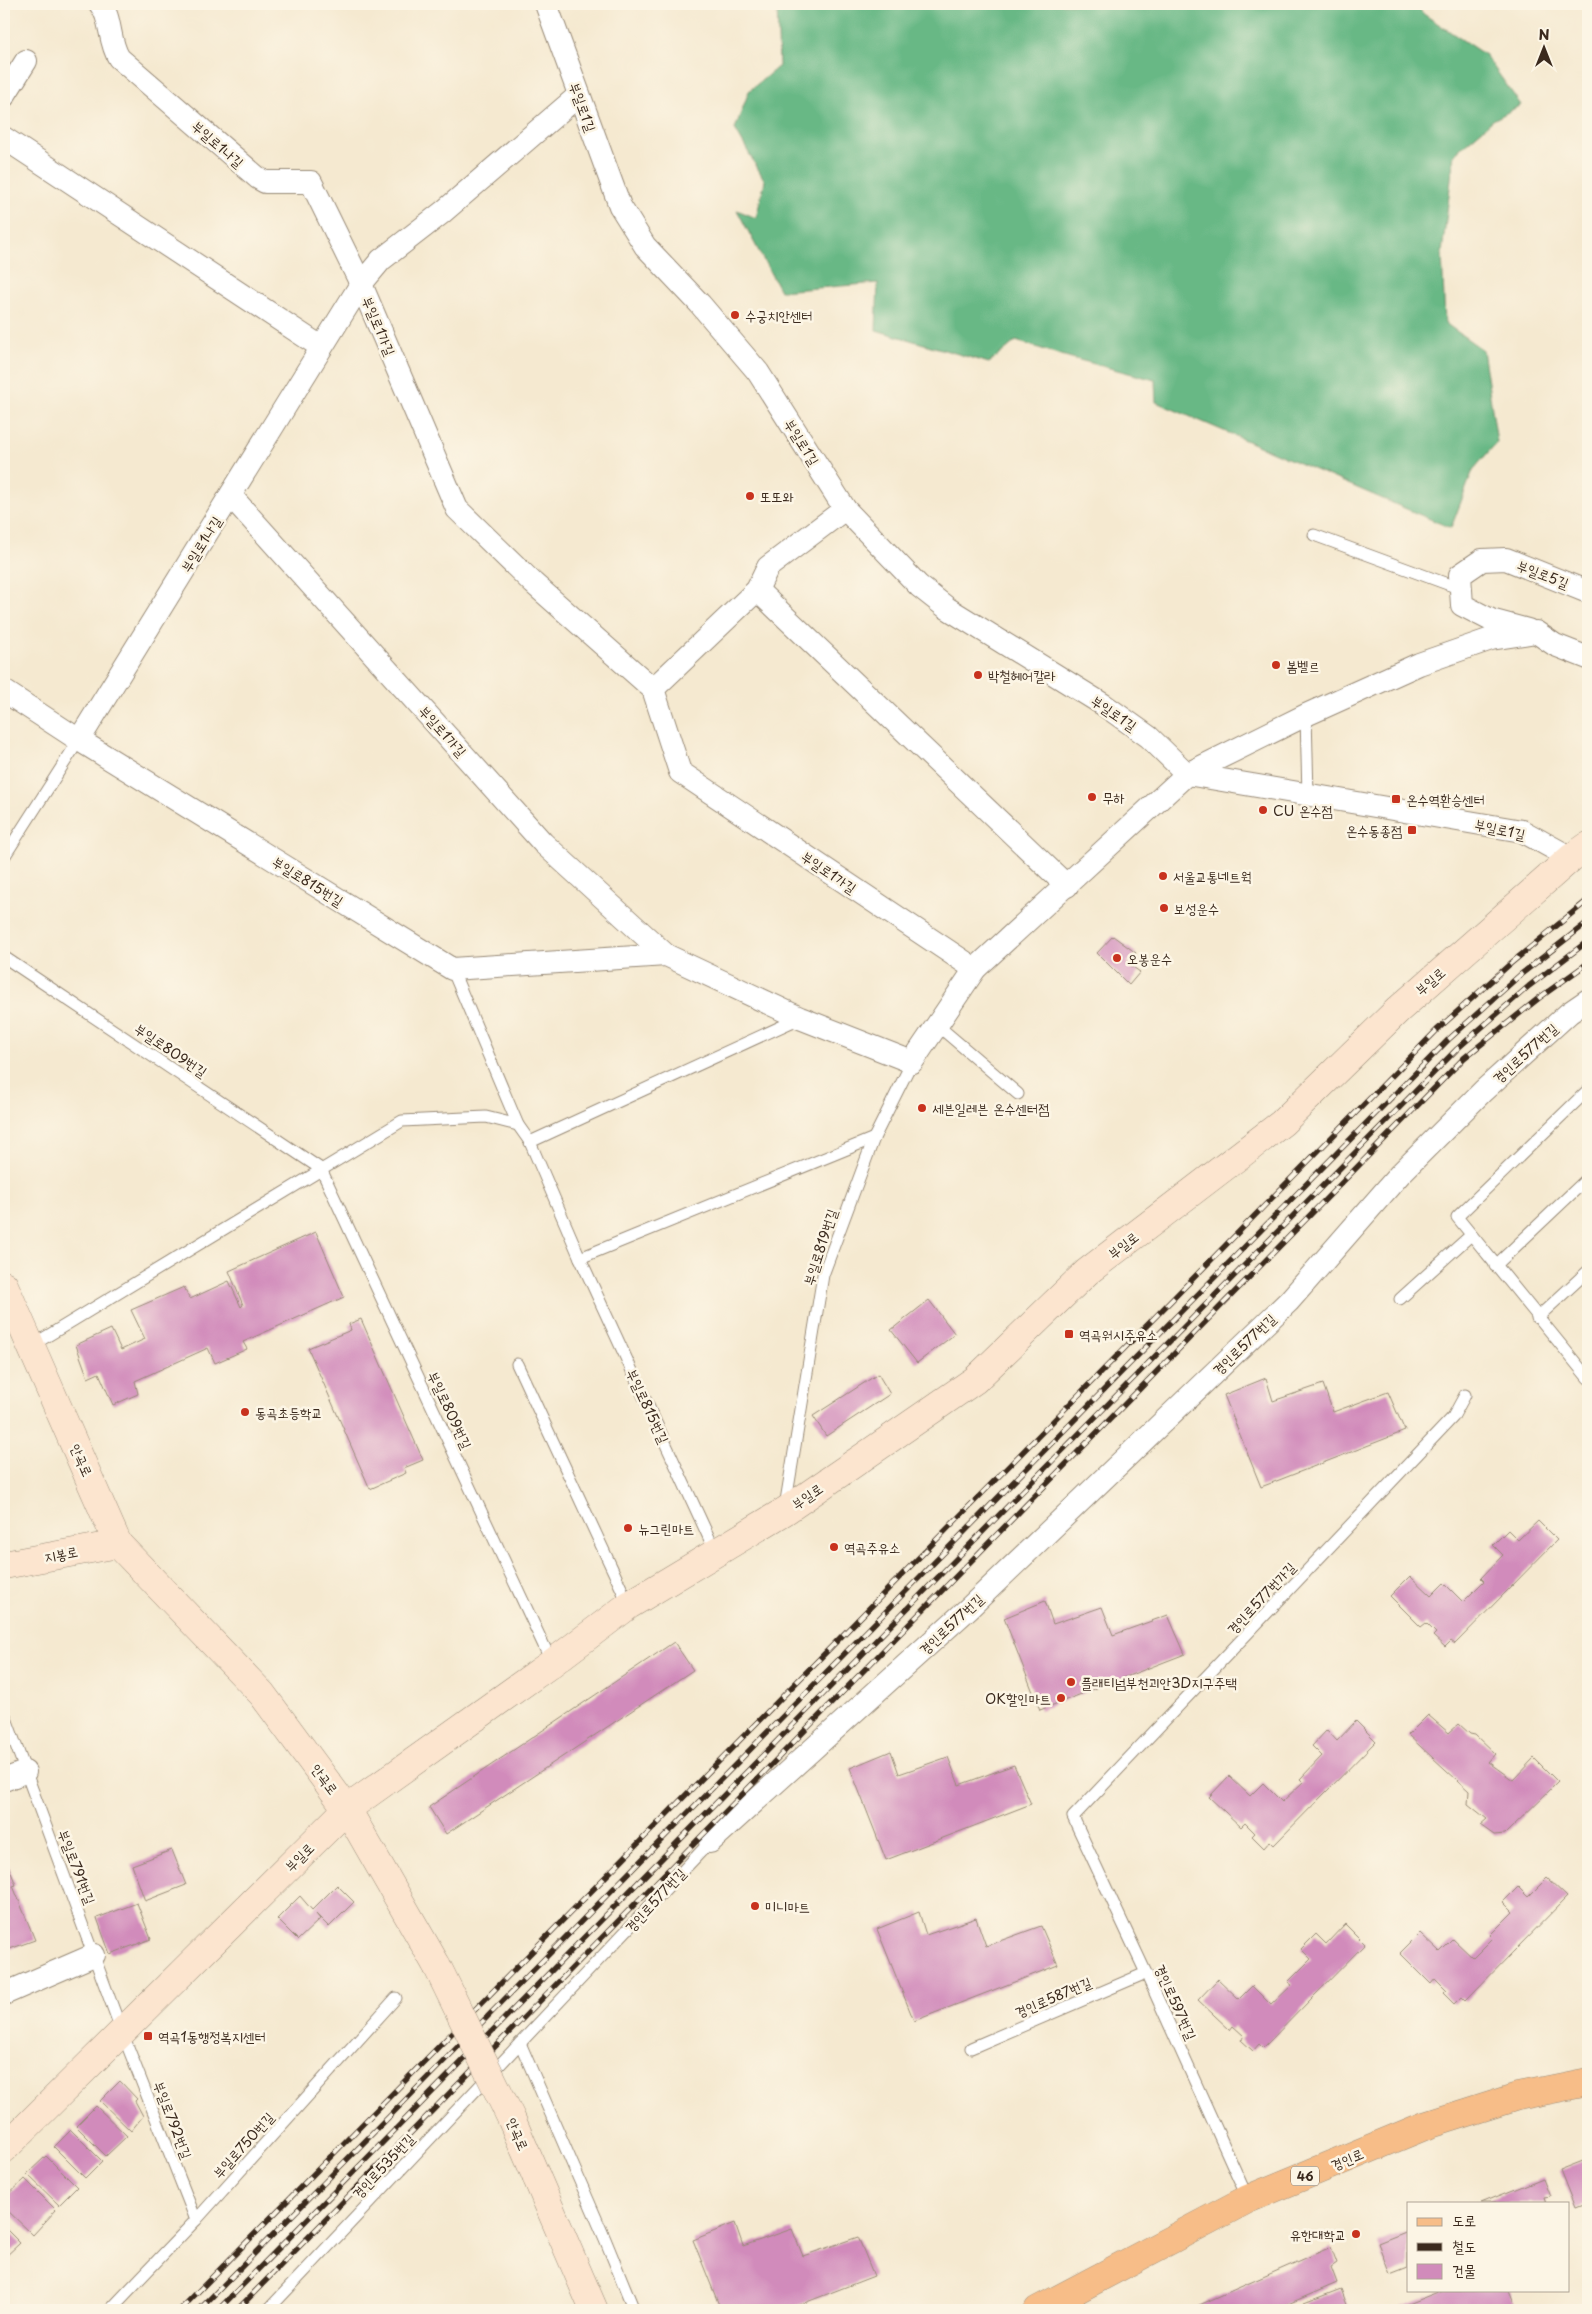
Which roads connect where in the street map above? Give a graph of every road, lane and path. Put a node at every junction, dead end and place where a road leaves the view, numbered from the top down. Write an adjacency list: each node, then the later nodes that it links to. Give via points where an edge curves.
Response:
1 (546, 4): 5 (street, 부일로1길)
2 (105, 6): 7 (street, 부일로1나길, via 114,50 119,58 258,178 264,182 312,182)
3 (26, 61): 4 (street)
4 (4, 96)
5 (579, 96): 7 (street, 부일로1나길, via 443,212 381,260); 10 (street, 부일로1길, via 620,206 644,246 700,304 758,372)
6 (4, 138): 8 (street)
7 (361, 284): 8 (street, 부일로1나길); 17 (street, 부일로1가길, via 457,508 533,583)
8 (321, 347): 9 (street, 부일로1나길)
9 (231, 496): 20 (street, 부일로1나길); 26 (street, 부일로1가길, via 543,842)
10 (845, 509): 13 (street, via 768,567); 21 (street, 부일로1길, via 919,586 947,608 1104,705 1149,737)
11 (1314, 535): 12 (lane)
12 (1461, 589): 14 (street, 부일로5길, via 1460,576 1482,560 1506,559); 15 (street, via 1462,605 1491,620)
13 (757, 590): 17 (street); 25 (street)
14 (1588, 592)
15 (1536, 632): 16 (street); 19 (street, via 1491,639 1419,664)
16 (1588, 658)
17 (653, 690): 29 (street, 부일로1가길, via 680,772)
18 (4, 691): 20 (street, 부일로815번길)
19 (1306, 715): 21 (street); 22 (lane)
20 (79, 740): 24 (lane); 28 (street, 부일로815번길)
21 (1187, 774): 22 (street, 부일로1길); 25 (street)
22 (1308, 796): 23 (street, 부일로1길, via 1522,831)
23 (1580, 852): 53 (street, 부일로, via 1398,1010 1282,1123 1087,1272 974,1380)
24 (4, 857)
25 (1067, 886): 29 (street)
26 (666, 955): 28 (street, 부일로1가길); 31 (street, 부일로1가길)
27 (4, 957): 39 (lane, 부일로809번길)
28 (452, 969): 36 (lane, 부일로815번길)
29 (975, 969): 32 (street)
30 (1588, 1000): 64 (street, 경인로577번길, via 1569,1013 1483,1091 1400,1174 1289,1301 969,1608)
31 (800, 1018): 33 (street, 부일로1가길); 38 (lane)
32 (936, 1024): 33 (street); 35 (lane)
33 (912, 1062): 37 (lane, 부일로819번길)
34 (1588, 1090): 41 (lane, via 1457,1217)
35 (1018, 1094)
36 (518, 1125): 38 (lane, 부일로815번길); 39 (lane, via 486,1116 402,1121)
37 (874, 1138): 42 (lane); 53 (lane, 부일로819번길, via 823,1275)
38 (530, 1142): 42 (lane, 부일로815번길)
39 (322, 1169): 48 (lane); 58 (lane, 부일로809번길)
40 (1588, 1178): 43 (lane)
41 (1471, 1235): 43 (lane); 46 (lane)
42 (580, 1258): 55 (lane, 부일로815번길)
43 (1495, 1266): 47 (lane)
44 (1588, 1271): 47 (lane)
45 (4, 1285): 48 (street, 안곡로)
46 (1400, 1299)
47 (1537, 1318): 50 (lane)
48 (32, 1346): 54 (street, 안곡로)
49 (517, 1364): 57 (lane)
50 (1584, 1364): 51 (lane)
51 (1588, 1378)
52 (1465, 1395): 63 (lane, 경인로577번가길, via 1453,1417)
53 (784, 1511): 55 (street, 부일로)
54 (118, 1544): 56 (street, 지봉로); 62 (street, 안곡로, via 262,1694)
55 (716, 1553): 57 (street, 부일로)
56 (4, 1565)
57 (629, 1605): 58 (street, 부일로)
58 (552, 1664): 62 (street, 부일로)
59 (4, 1713): 60 (lane, 부일로791번길)
60 (24, 1772): 61 (street); 65 (lane, 부일로791번길)
61 (4, 1780)
62 (347, 1808): 69 (street, 부일로); 78 (street, 안곡로, bridge, via 437,1966 511,2118)
63 (1073, 1817): 66 (lane, 경인로597번길)
64 (710, 1842): 70 (lane, 경인로577번길)
65 (94, 1955): 67 (street); 69 (lane, 부일로791번길)
66 (1146, 1973): 71 (lane, 경인로587번길); 74 (lane, 경인로597번길)
67 (4, 1994)
68 (396, 1998): 75 (lane, 부일로750번길)
69 (122, 2032): 73 (street, 부일로); 75 (lane, 부일로792번길)
70 (520, 2043): 77 (lane, 경인로535번길); 79 (lane)
71 (971, 2048)
72 (1588, 2082): 74 (main road, 경인로 / 46, via 1518,2096 1427,2125)
73 (4, 2149)
74 (1248, 2199): 80 (main road, 경인로 / 46)
75 (196, 2220): 76 (lane, 부일로750번길)
76 (110, 2310)
77 (268, 2310)
78 (594, 2310)
79 (634, 2310)
80 (1038, 2310)

